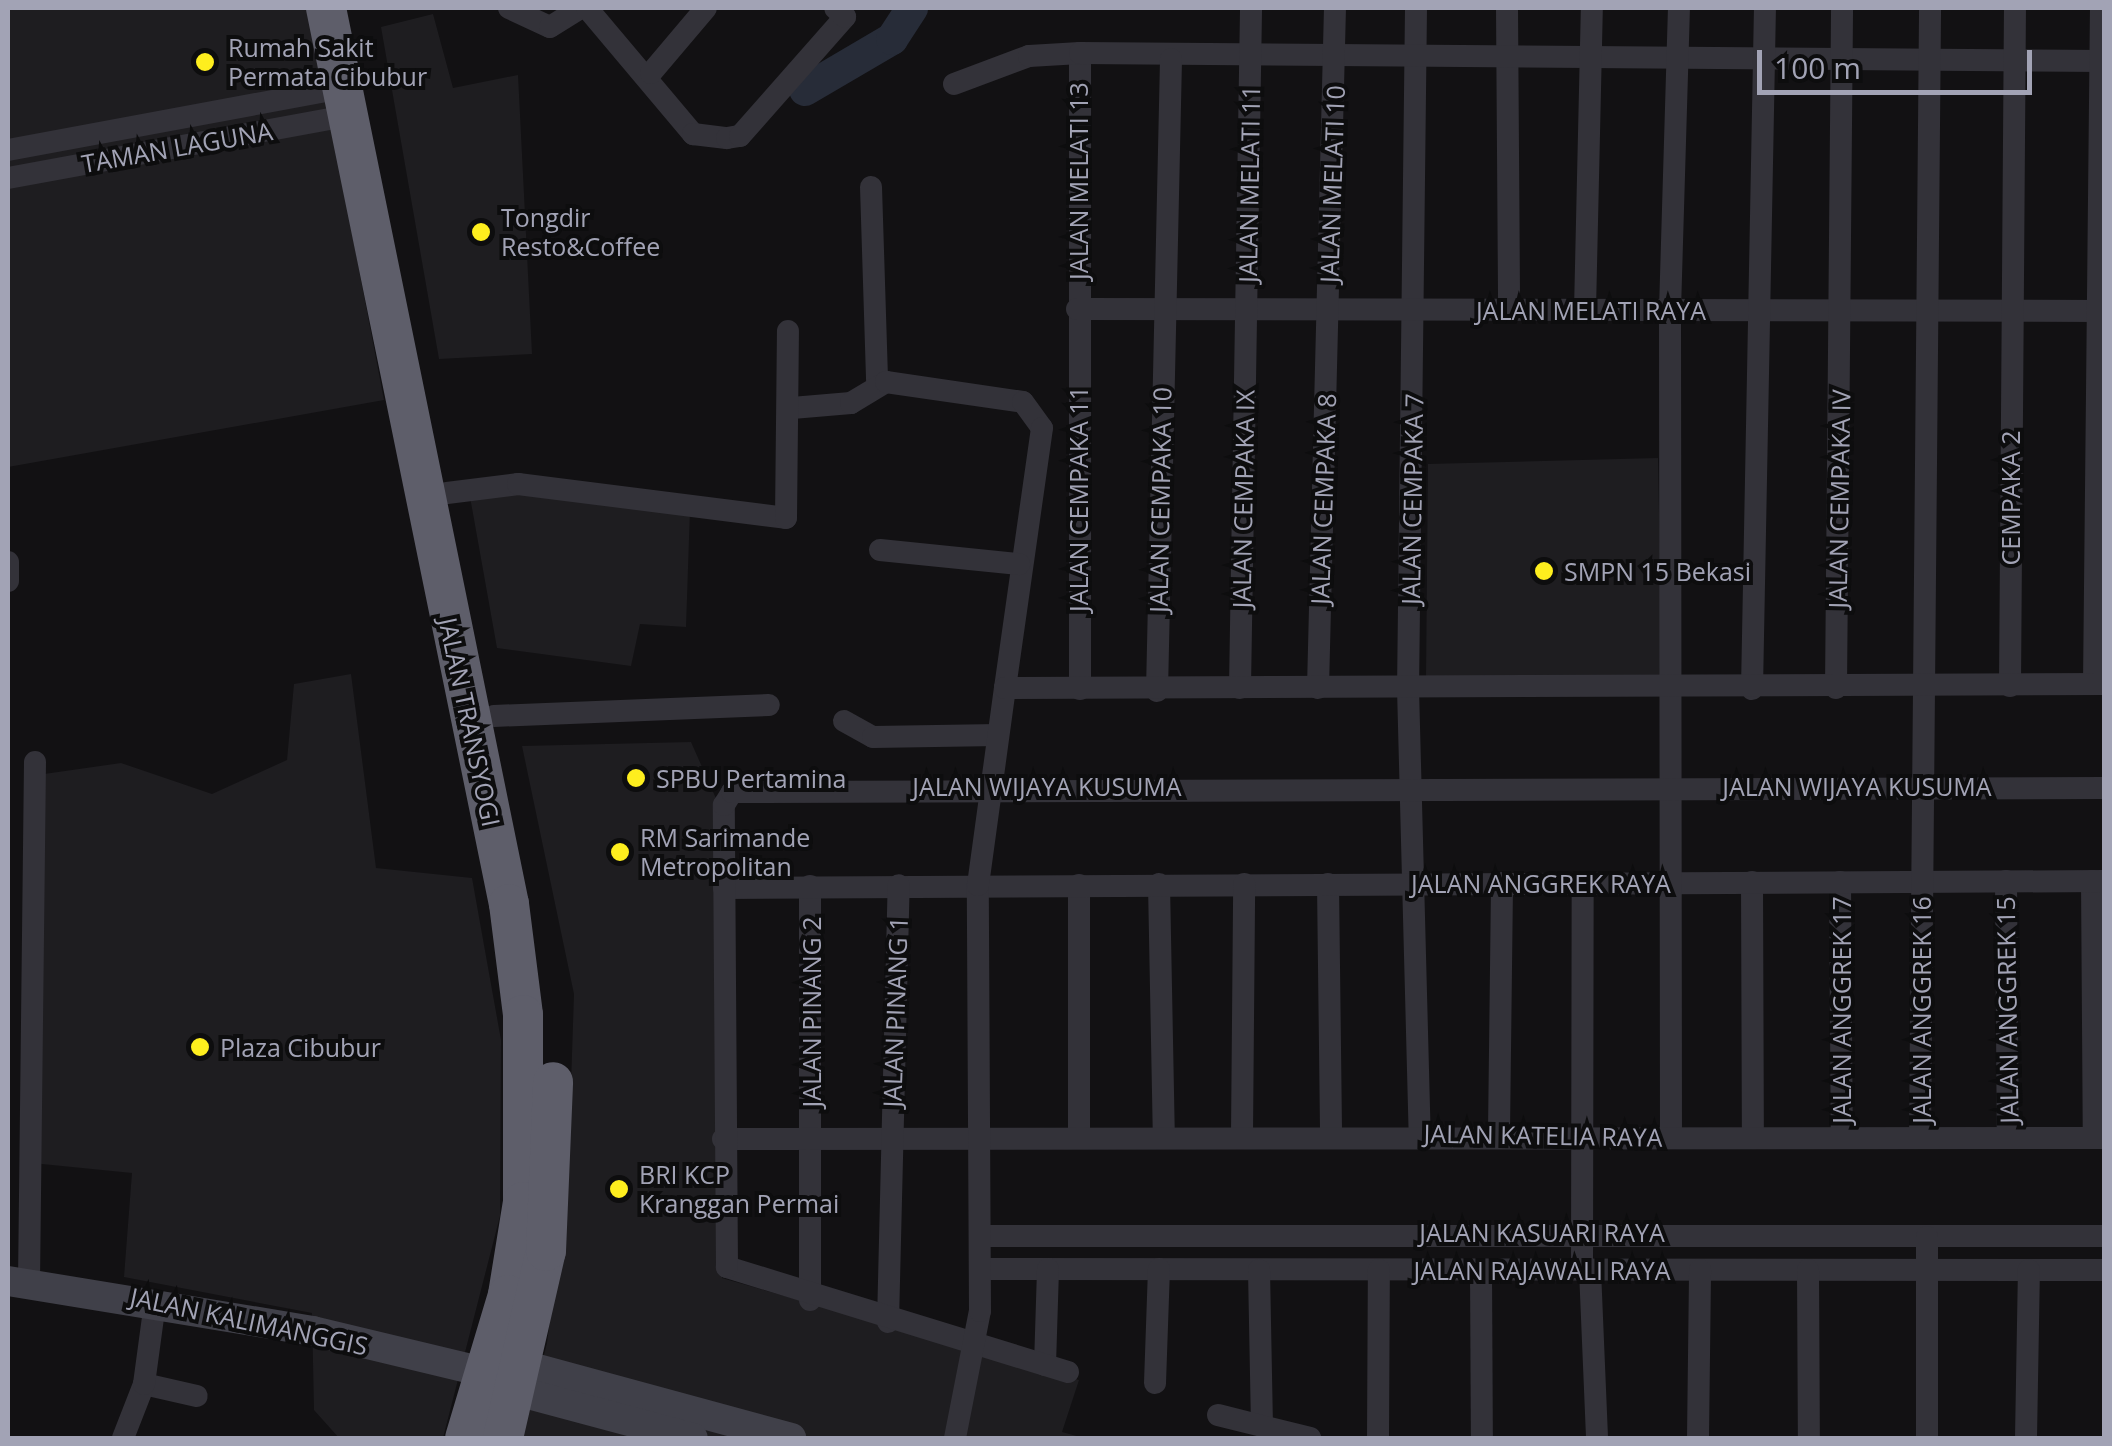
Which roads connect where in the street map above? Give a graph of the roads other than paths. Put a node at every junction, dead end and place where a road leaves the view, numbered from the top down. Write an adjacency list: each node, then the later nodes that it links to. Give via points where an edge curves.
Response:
1 (326, 8): 33 (highway, JALAN TRANSYOGI)
2 (352, 8): 37 (highway, JALAN TRANSYOGI)
3 (509, 8): 4 (street, via 550,27)
4 (583, 8): 31 (street)
5 (706, 8): 31 (street)
6 (1250, 8): 22 (street, JALAN MELATI 11)
7 (1335, 8): 27 (street, JALAN MELATI 10)
8 (1416, 8): 23 (street, JALAN CEMPAKA 7)
9 (1507, 8): 24 (street)
10 (1592, 8): 19 (street)
11 (1679, 8): 20 (street)
12 (1764, 8): 21 (street)
13 (1842, 8): 25 (street, JALAN CEMPAKA IV)
14 (1930, 8): 28 (street, JALAN ANGGREK 16)
15 (2015, 8): 29 (street, CEMPAKA 2)
16 (2101, 8): 30 (street)
17 (845, 11): 31 (street, via 740,136 693,134)
18 (1080, 53): 26 (street); 32 (street, via 1029,56); 38 (street, JALAN MELATI 13)
19 (1594, 57): 20 (street); 24 (street); 44 (street)
20 (1680, 57): 21 (street); 45 (street)
21 (1765, 57): 25 (street); 46 (street)
22 (1251, 58): 26 (street); 27 (street); 40 (street, JALAN MELATI 11)
23 (1419, 58): 24 (street); 27 (street); 42 (street, JALAN CEMPAKA 7)
24 (1507, 58): 43 (street)
25 (1842, 58): 28 (street); 47 (street, JALAN CEMPAKA IV)
26 (1171, 59): 39 (street, JALAN CEMPAKA 10)
27 (1336, 59): 41 (street, JALAN MELATI 10)
28 (1931, 59): 29 (street); 48 (street, JALAN ANGGREK 16)
29 (2015, 59): 30 (street); 49 (street, CEMPAKA 2)
30 (2103, 61): 50 (street)
31 (650, 72)
32 (954, 84)
33 (345, 102): 34 (street, TAMAN LAGUNA); 35 (street, TAMAN LAGUNA); 37 (highway, JALAN TRANSYOGI)
34 (8, 150)
35 (8, 178)
36 (871, 186): 52 (street)
37 (381, 220): 56 (highway, JALAN TRANSYOGI); 141 (highway, JALAN TRANSYOGI, via 509,904 523,1015)
38 (1077, 309): 39 (street, JALAN MELATI RAYA); 55 (street, JALAN CEMPAKA 11)
39 (1163, 309): 40 (street, JALAN MELATI RAYA); 72 (street, JALAN CEMPAKA 10)
40 (1246, 310): 41 (street, JALAN MELATI RAYA); 65 (street, JALAN CEMPAKA IX)
41 (1328, 310): 42 (street, JALAN MELATI RAYA); 66 (street, JALAN CEMPAKA 8)
42 (1417, 310): 43 (street, JALAN MELATI RAYA); 67 (street, JALAN CEMPAKA 7)
43 (1508, 310): 44 (street, JALAN MELATI RAYA)
44 (1585, 310): 45 (street, JALAN MELATI RAYA)
45 (1670, 310): 46 (street, JALAN MELATI RAYA); 71 (street)
46 (1755, 310): 47 (street, JALAN MELATI RAYA); 68 (street)
47 (1841, 311): 48 (street, JALAN MELATI RAYA); 69 (street, JALAN CEMPAKA IV)
48 (1924, 311): 49 (street, JALAN MELATI RAYA); 62 (street, JALAN ANGGREK 16)
49 (2010, 311): 50 (street, JALAN MELATI RAYA); 63 (street, CEMPAKA 2)
50 (2102, 311): 61 (street)
51 (788, 331): 53 (street)
52 (877, 383): 53 (street, via 852,402); 54 (street, via 1022,402)
53 (792, 408): 56 (street, via 786,518 518,484)
54 (1042, 428): 55 (street); 59 (street)
55 (1078, 430): 70 (street, JALAN CEMPAKA 11)
56 (446, 494): 74 (highway, JALAN TRANSYOGI)
57 (880, 550): 59 (street)
58 (8, 562): 60 (street)
59 (1018, 564): 64 (street)
60 (8, 581)
61 (2099, 684): 63 (street)
62 (1924, 686): 63 (street); 69 (street); 80 (street, JALAN ANGGREK 16)
63 (2010, 686)
64 (1006, 688): 70 (street); 76 (street)
65 (1240, 688): 66 (street); 72 (street)
66 (1318, 688): 67 (street)
67 (1408, 688): 71 (street); 78 (street, JALAN CEMPAKA 7)
68 (1752, 688): 69 (street); 71 (street)
69 (1836, 688)
70 (1080, 689): 72 (street)
71 (1672, 690): 79 (street)
72 (1157, 691)
73 (770, 705): 74 (street)
74 (494, 716): 141 (highway, JALAN TRANSYOGI, via 544,970 555,1122)
75 (844, 721): 76 (street, via 874,737)
76 (998, 735): 81 (street)
77 (35, 762): 100 (street)
78 (1416, 785): 79 (street, JALAN WIJAYA KUSUMA); 81 (street, JALAN WIJAYA KUSUMA); 89 (street, JALAN CEMPAKA 7)
79 (1670, 785): 80 (street, JALAN WIJAYA KUSUMA); 84 (street)
80 (1925, 785): 82 (street, JALAN WIJAYA KUSUMA); 87 (street, JALAN ANGGREK 16)
81 (987, 786): 97 (street); 99 (street, JALAN WIJAYA KUSUMA, via 737,789 724,805)
82 (2104, 788)
83 (2098, 881): 88 (street, JALAN ANGGREK RAYA); 115 (street)
84 (1667, 882): 85 (street, JALAN ANGGREK RAYA); 91 (street, JALAN ANGGREK RAYA); 110 (street)
85 (1752, 882): 86 (street, JALAN ANGGREK RAYA); 111 (street)
86 (1840, 882): 87 (street, JALAN ANGGREK RAYA); 112 (street, JALAN ANGGREK 17)
87 (1922, 882): 88 (street, JALAN ANGGREK RAYA); 113 (street, JALAN ANGGREK 16)
88 (2006, 882): 114 (street, JALAN ANGGREK 15)
89 (1417, 883): 90 (street, JALAN ANGGREK RAYA); 95 (street, JALAN ANGGREK RAYA); 103 (street, JALAN CEMPAKA 7)
90 (1502, 883): 91 (street, JALAN ANGGREK RAYA); 101 (street)
91 (1584, 883): 105 (street)
92 (1078, 884): 93 (street, JALAN ANGGREK RAYA); 97 (street, JALAN ANGGREK RAYA); 107 (street)
93 (1159, 884): 94 (street, JALAN ANGGREK RAYA); 106 (street)
94 (1244, 884): 95 (street, JALAN ANGGREK RAYA); 104 (street)
95 (1328, 884): 102 (street)
96 (899, 885): 97 (street, JALAN ANGGREK RAYA); 98 (street, JALAN ANGGREK RAYA); 108 (street, JALAN PINANG 1)
97 (978, 885): 109 (street)
98 (810, 886): 99 (street, JALAN ANGGREK RAYA); 116 (street, JALAN PINANG 2)
99 (724, 888): 117 (street, JALAN WIJAYA KUSUMA)
100 (18, 912): 134 (street)
101 (1499, 1132): 103 (street, JALAN KATELIA RAYA); 105 (street, JALAN KATELIA RAYA)
102 (1331, 1133): 103 (street, JALAN KATELIA RAYA); 104 (street, JALAN KATELIA RAYA)
103 (1420, 1133)
104 (1242, 1134): 106 (street, JALAN KATELIA RAYA)
105 (1586, 1134): 110 (street, JALAN KATELIA RAYA); 118 (street)
106 (1164, 1135): 107 (street, JALAN KATELIA RAYA)
107 (1079, 1136): 109 (street, JALAN KATELIA RAYA)
108 (892, 1138): 109 (street, JALAN KATELIA RAYA); 116 (street, JALAN KATELIA RAYA); 137 (street, JALAN PINANG 1)
109 (982, 1138): 119 (street)
110 (1670, 1138): 111 (street, JALAN KATELIA RAYA)
111 (1752, 1138): 112 (street, JALAN KATELIA RAYA)
112 (1842, 1138): 113 (street, JALAN KATELIA RAYA)
113 (1920, 1138): 114 (street, JALAN KATELIA RAYA)
114 (2008, 1138): 115 (street, JALAN KATELIA RAYA)
115 (2099, 1138)
116 (812, 1139): 117 (street, JALAN KATELIA RAYA); 135 (street, JALAN PINANG 2)
117 (724, 1140): 135 (street, JALAN WIJAYA KUSUMA, via 727,1267)
118 (1583, 1231): 119 (street, JALAN KASUARI RAYA); 121 (street, JALAN KASUARI RAYA); 128 (street)
119 (980, 1236): 122 (street)
120 (2104, 1236): 121 (street, JALAN KASUARI RAYA)
121 (1927, 1237): 131 (street)
122 (980, 1269): 123 (street, JALAN RAJAWALI RAYA); 138 (street)
123 (1048, 1269): 124 (street, JALAN RAJAWALI RAYA); 139 (street)
124 (1159, 1270): 125 (street, JALAN RAJAWALI RAYA); 142 (street)
125 (1259, 1270): 126 (street, JALAN RAJAWALI RAYA); 146 (street)
126 (1378, 1270): 127 (street, JALAN RAJAWALI RAYA); 154 (street)
127 (1480, 1270): 128 (street, JALAN RAJAWALI RAYA); 155 (street)
128 (1586, 1270): 129 (street, JALAN RAJAWALI RAYA); 156 (street)
129 (1700, 1270): 130 (street, JALAN RAJAWALI RAYA); 157 (street)
130 (1808, 1270): 131 (street, JALAN RAJAWALI RAYA); 158 (street)
131 (1928, 1270): 132 (street, JALAN RAJAWALI RAYA); 159 (street)
132 (2029, 1270): 133 (street, JALAN RAJAWALI RAYA); 160 (street)
133 (2104, 1270)
134 (18, 1281): 136 (main road, JALAN KALIMANGGIS)
135 (810, 1300): 137 (street, JALAN WIJAYA KUSUMA)
136 (155, 1303): 141 (main road, JALAN KALIMANGGIS); 143 (street)
137 (888, 1322): 138 (street, JALAN WIJAYA KUSUMA)
138 (977, 1350): 139 (street, JALAN WIJAYA KUSUMA); 152 (street)
139 (1045, 1365): 140 (street, JALAN WIJAYA KUSUMA)
140 (1068, 1372)
141 (529, 1381): 148 (highway, JALAN TRANSYOGI); 149 (highway, JALAN TRANSYOGI); 150 (main road); 151 (main road)
142 (1155, 1383)
143 (144, 1384): 144 (street); 147 (street)
144 (197, 1396)
145 (1218, 1415): 146 (street)
146 (1262, 1426): 153 (street)
147 (122, 1438)
148 (465, 1438)
149 (502, 1438)
150 (693, 1438)
151 (791, 1438)
152 (955, 1438)
153 (1310, 1438)
154 (1378, 1438)
155 (1482, 1438)
156 (1597, 1438)
157 (1698, 1438)
158 (1809, 1438)
159 (1927, 1438)
160 (2026, 1438)

